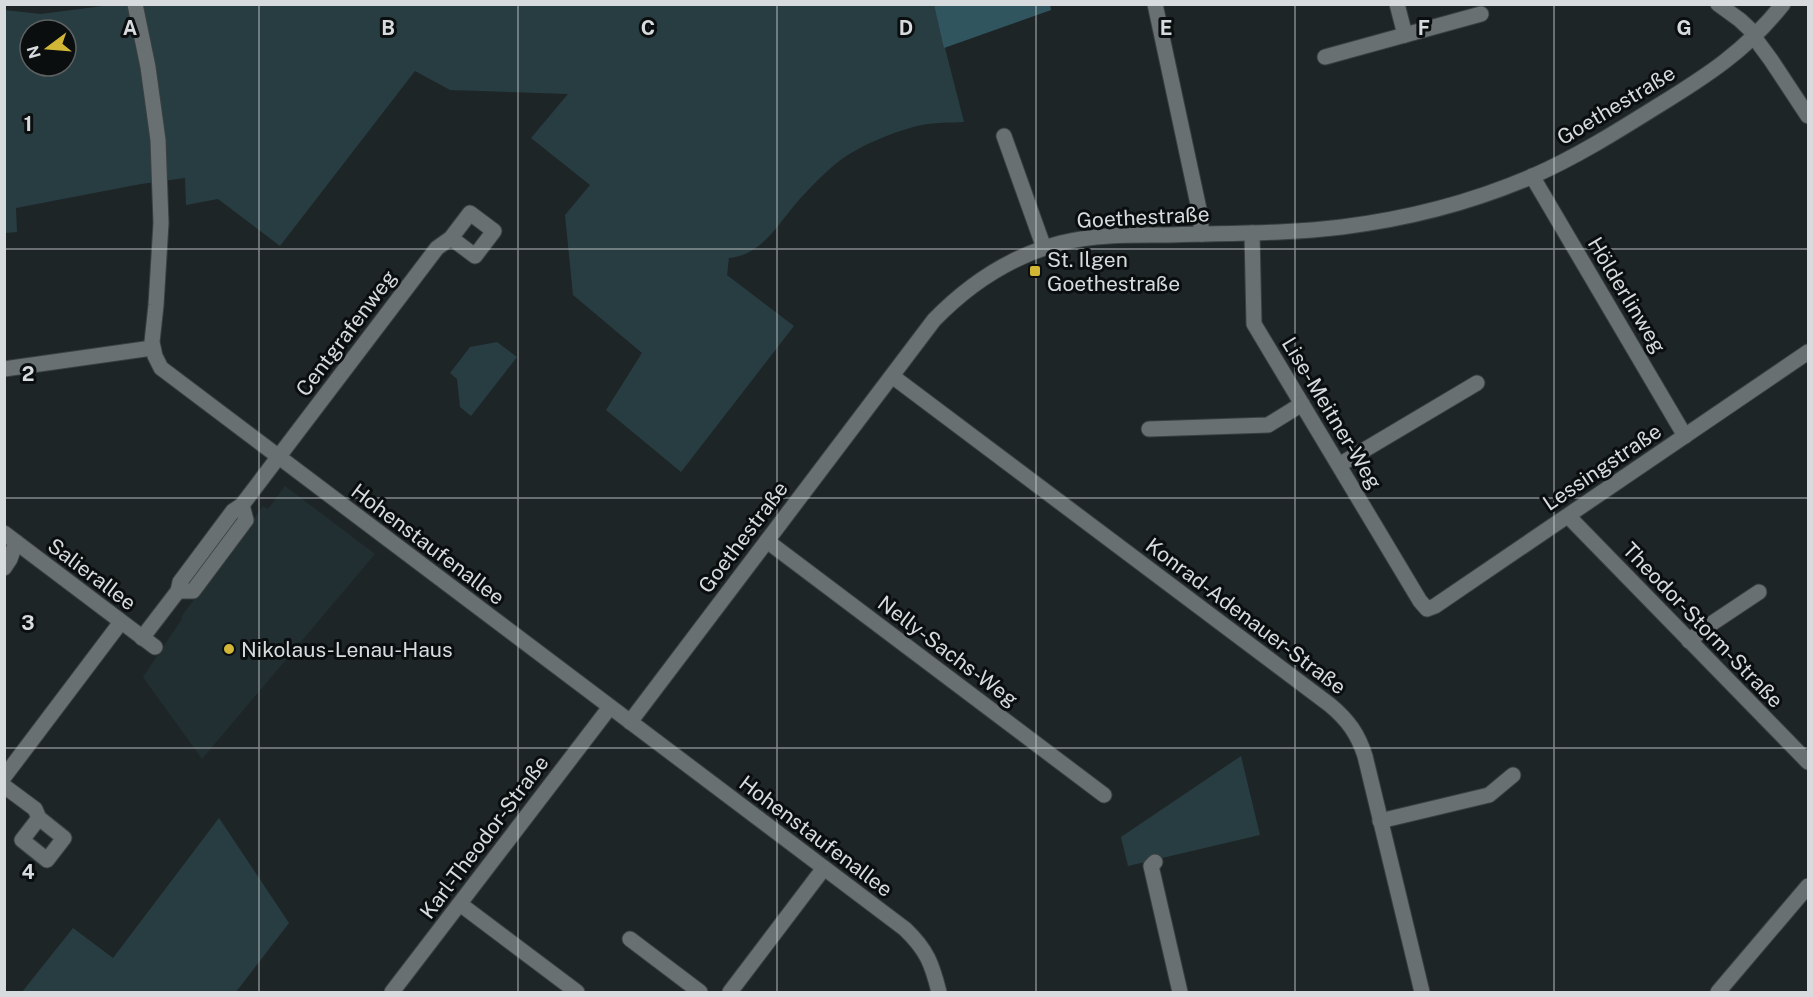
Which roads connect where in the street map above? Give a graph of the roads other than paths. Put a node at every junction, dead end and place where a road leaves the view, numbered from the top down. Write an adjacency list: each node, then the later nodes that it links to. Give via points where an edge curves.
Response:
1 (135, 4): 17 (street, via 152,93 160,176 161,223)
2 (1155, 4): 14 (street)
3 (1397, 4): 7 (street)
4 (1718, 4): 8 (street)
5 (1783, 4): 8 (street, Goethestraße)
6 (1481, 14): 7 (street)
7 (1405, 34): 9 (street)
8 (1755, 36): 10 (street); 12 (street, Goethestraße, via 1692,85 1615,133)
9 (1325, 57)
10 (1809, 116)
11 (1004, 136): 16 (street)
12 (1532, 176): 13 (street, Goethestraße, via 1463,201 1385,220); 24 (street, Hölderlinweg)
13 (1252, 233): 14 (street, Goethestraße); 22 (street, Lise-Meitner-Weg, via 1254,324)
14 (1202, 234): 16 (street, Goethestraße, via 1102,237)
15 (451, 238): 25 (street, Centgrafenweg, via 437,248)
16 (1044, 248): 20 (street, Goethestraße, via 990,273 960,295 934,320)
17 (152, 348): 19 (street); 25 (street, Hohenstaufenallee, via 158,364 172,377)
18 (1809, 352): 24 (street, Lessingstraße)
19 (4, 369)
20 (892, 376): 29 (street, Goethestraße); 44 (street, Konrad-Adenauer-Straße, via 1342,715 1361,744)
21 (1476, 383): 26 (street)
22 (1302, 404): 23 (street, via 1268,424); 26 (street, Lise-Meitner-Weg)
23 (1149, 429)
24 (1685, 436): 27 (street, Lessingstraße)
25 (278, 457): 35 (street, Centgrafenweg, via 242,505 246,520 193,591 178,591); 36 (street, Hohenstaufenallee)
26 (1339, 465): 32 (street, Lise-Meitner-Weg)
27 (1568, 516): 32 (street, Lessingstraße, via 1432,607 1425,608); 34 (street, Theodor-Storm-Straße)
28 (10, 538): 30 (street, via 10,560); 33 (street, Salierallee)
29 (767, 541): 37 (street, Goethestraße); 42 (street, Nelly-Sachs-Weg)
30 (4, 568)
31 (1760, 592): 34 (street)
32 (1420, 601)
33 (121, 621): 35 (street, Salierallee); 40 (street)
34 (1689, 641): 38 (street, Theodor-Storm-Straße)
35 (148, 643)
36 (610, 707): 37 (street, Hohenstaufenallee); 48 (street, Karl-Theodor-Straße)
37 (630, 722): 46 (street, Hohenstaufenallee)
38 (1809, 762)
39 (1513, 775): 44 (street, via 1489,795)
40 (4, 777)
41 (4, 786): 43 (street, via 35,809)
42 (1104, 795)
43 (39, 818)
44 (1380, 821): 56 (street, Konrad-Adenauer-Straße)
45 (1155, 862): 55 (street, via 1151,866)
46 (824, 868): 53 (street); 54 (street, Hohenstaufenallee, via 914,938 931,962)
47 (1809, 886): 57 (street)
48 (460, 904): 50 (street, Karl-Theodor-Straße); 51 (street)
49 (630, 939): 52 (street)
50 (392, 993)
51 (577, 993)
52 (700, 993)
53 (730, 993)
54 (939, 993)
55 (1180, 993)
56 (1422, 993)
57 (1718, 993)

